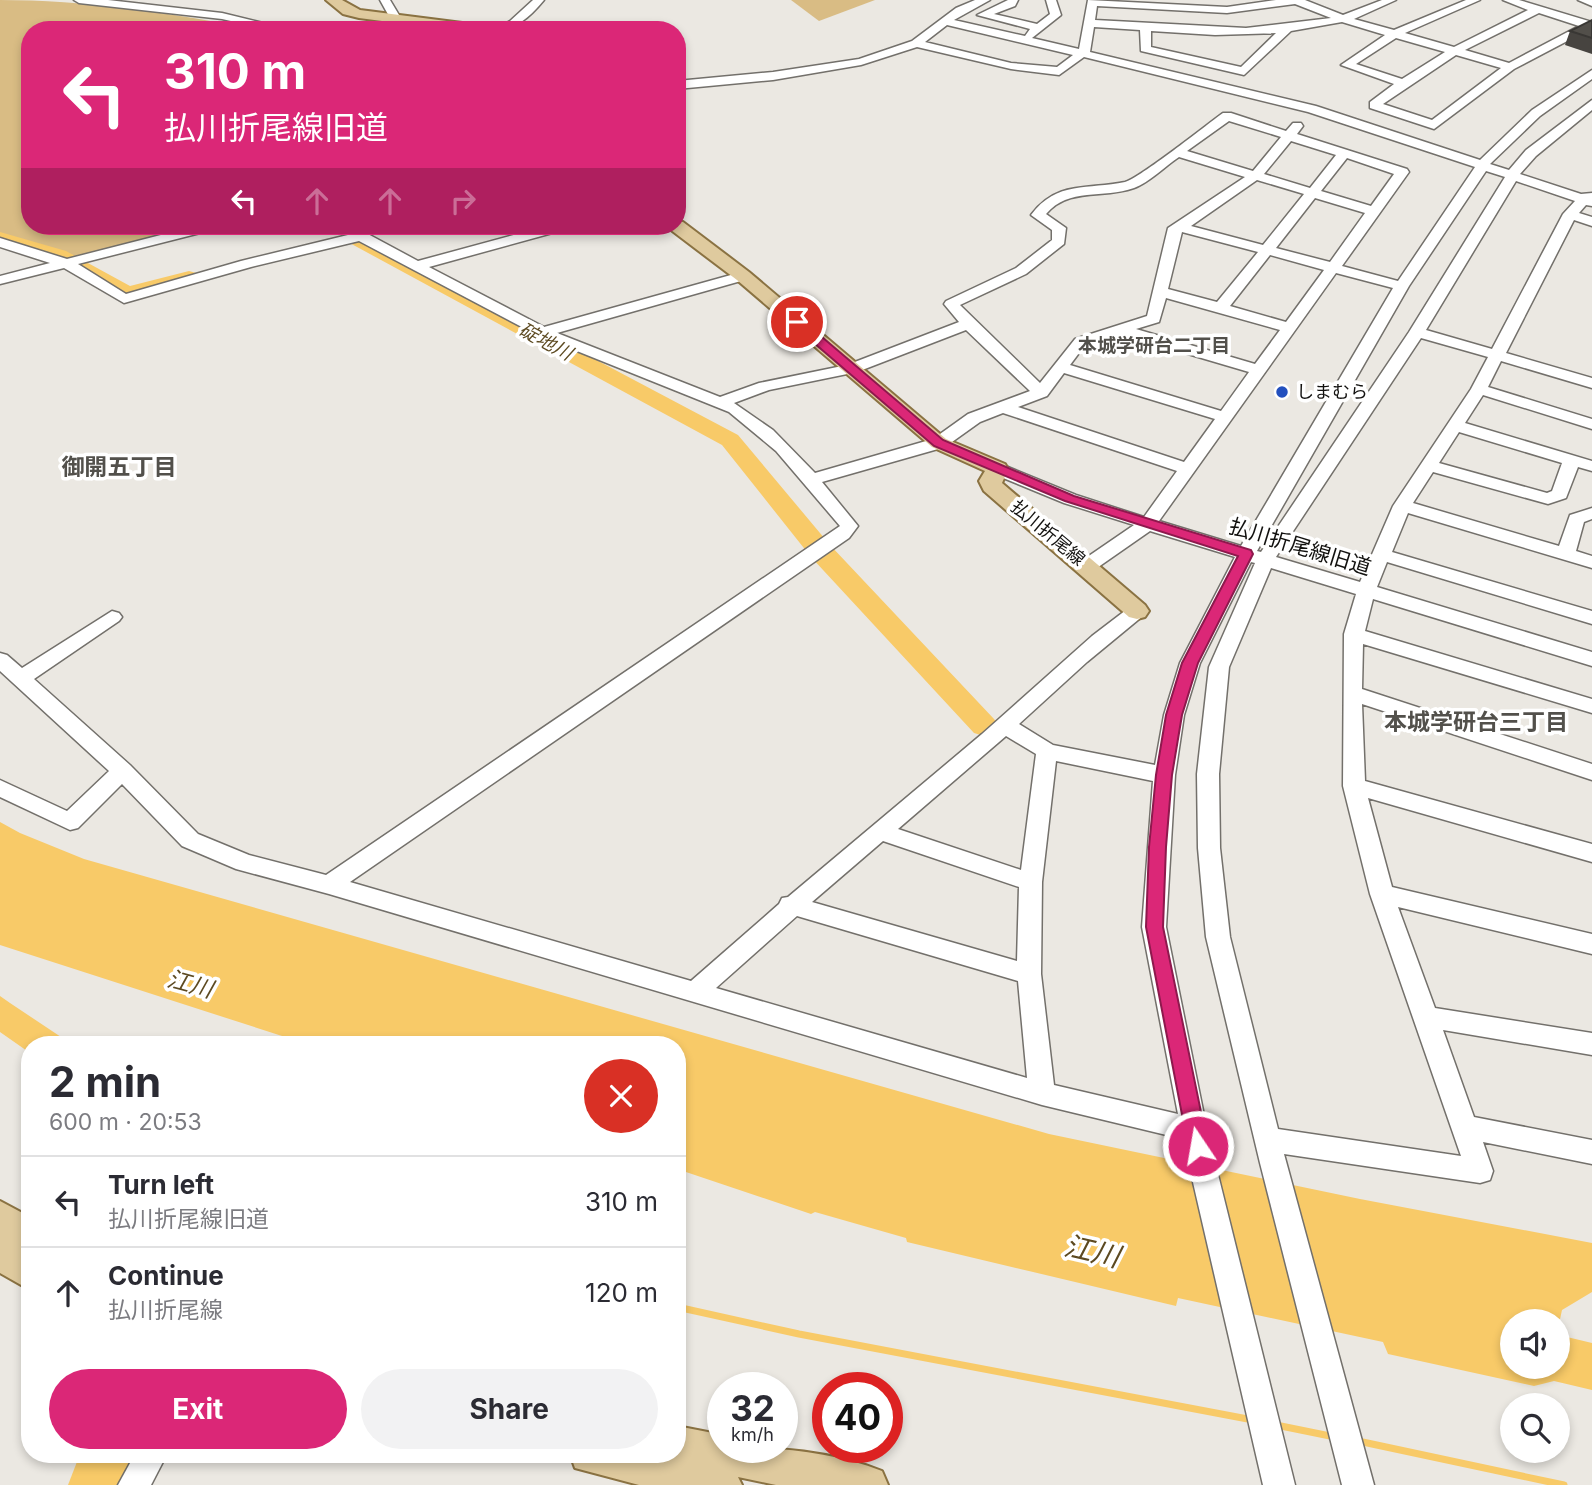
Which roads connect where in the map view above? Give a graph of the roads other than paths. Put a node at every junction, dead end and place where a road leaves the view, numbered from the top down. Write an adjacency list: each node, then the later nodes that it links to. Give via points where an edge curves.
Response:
1 (79, 0): 13 (street)
2 (333, 0): 16 (main road, via 348,10)
3 (385, 0): 16 (street)
4 (539, 0): 22 (street)
5 (985, 0): 23 (street)
6 (1013, 0): 26 (street, via 982,15)
7 (1051, 0): 17 (street, via 1057,12)
8 (1299, 0): 18 (street); 24 (street, via 1227,10 1092,2)
9 (1391, 0): 18 (street)
10 (1475, 0): 28 (street)
11 (1508, 0): 15 (street)
12 (1583, 0): 14 (street)
13 (132, 3): 19 (street)
14 (1592, 3)
15 (1538, 9): 32 (street); 34 (street, via 1589,25)
16 (396, 19): 20 (street); 21 (main road)
17 (1052, 19): 24 (street); 26 (street)
18 (1343, 19): 27 (street); 28 (street)
19 (245, 21)
20 (391, 21)
21 (412, 21)
22 (516, 21)
23 (945, 21): 29 (street); 30 (street); 33 (street)
24 (1082, 24): 25 (street); 33 (street)
25 (1146, 27): 31 (street); 31 (street, via 1145,49)
26 (1040, 28): 29 (street)
27 (1286, 30): 31 (street); 31 (street, via 1244,71)
28 (1394, 34): 32 (street); 36 (street, via 1347,65)
29 (1025, 38): 33 (street)
30 (916, 43): 33 (street, via 1059,71); 37 (street, via 861,62)
31 (1198, 45)
32 (1455, 52): 34 (street); 36 (street)
33 (1083, 53): 39 (street)
34 (1510, 67): 40 (street)
35 (1592, 74): 45 (street, via 1536,113)
36 (1402, 83): 40 (street, via 1374,105)
37 (686, 84)
38 (1592, 104): 46 (street, via 1531,153)
39 (1314, 108): 41 (street); 42 (street); 45 (street)
40 (1434, 125): 42 (street)
41 (1290, 134): 43 (street, via 1227,116); 44 (street); 47 (street)
42 (1418, 139): 45 (street)
43 (1177, 152): 47 (street); 69 (street, via 1130,185 1076,191 1050,201 1038,215 1059,228 1059,241 1021,271 951,304)
44 (1345, 152): 48 (street); 50 (street, via 1402,172)
45 (1484, 164): 46 (street); 66 (street)
46 (1514, 173): 49 (street); 73 (street)
47 (1255, 176): 48 (street); 53 (street)
48 (1312, 192): 50 (street); 60 (street)
49 (1589, 199): 51 (street)
50 (1373, 211): 63 (street)
51 (1570, 214): 52 (street); 74 (street)
52 (1592, 222)
53 (1180, 227): 60 (street); 67 (street, via 1174,231)
54 (686, 233): 64 (main road)
55 (176, 235): 61 (street)
56 (343, 235): 61 (street, via 124,299)
57 (363, 235): 62 (street)
58 (529, 235): 62 (street)
59 (0, 242): 61 (street)
60 (1266, 250): 63 (street); 68 (street)
61 (66, 263): 65 (street)
62 (415, 266): 72 (street)
63 (1333, 269): 66 (street); 70 (street)
64 (743, 276): 72 (street); 76 (main road)
65 (0, 280)
66 (1402, 286): 96 (street)
67 (1159, 291): 68 (street); 71 (street, via 1154,319)
68 (1221, 307): 70 (street)
69 (968, 324): 76 (street); 80 (street)
70 (1288, 327): 77 (street)
71 (1122, 330): 75 (street, via 1080,342); 77 (street)
72 (542, 332): 81 (street)
73 (1417, 332): 74 (street); 99 (street)
74 (1497, 354): 78 (street); 79 (street)
75 (1060, 367): 80 (street); 83 (street)
76 (851, 369): 81 (street, via 765,386); 86 (main road)
77 (1259, 370): 83 (street)
78 (1592, 383)
79 (1479, 389): 84 (street); 85 (street)
80 (1041, 393): 82 (street)
81 (722, 402): 92 (street, via 752,420)
82 (1005, 406): 86 (street, via 974,418); 91 (street)
83 (1224, 416): 91 (street)
84 (1592, 424)
85 (1454, 425): 87 (street); 88 (street)
86 (939, 443): 90 (main road); 92 (street)
87 (1572, 460): 88 (street, via 1560,494 1548,499); 89 (street)
88 (1430, 466): 93 (street)
89 (1592, 466)
90 (997, 469): 95 (street, 払川折尾線旧道); 101 (main road, 払川折尾線, via 992,486)
91 (1188, 469): 95 (street)
92 (810, 480): 122 (street, via 849,526 843,534)
93 (1402, 506): 97 (street); 98 (street)
94 (1592, 513): 98 (street, via 1576,519)
95 (1147, 524): 96 (street, 払川折尾線旧道); 101 (street)
96 (1246, 554): 99 (street, 払川折尾線旧道); 116 (street, via 1190,663 1174,715)
97 (1380, 554): 102 (street); 105 (street)
98 (1566, 554): 100 (street)
99 (1265, 559): 102 (street, 払川折尾線旧道); 133 (street, via 1219,667 1208,774 1209,848 1218,937)
100 (1592, 562)
101 (1087, 566): 103 (main road, 払川折尾線)
102 (1366, 591): 106 (street); 107 (street, 払川折尾線旧道)
103 (1137, 611): 112 (street, via 1102,636)
104 (112, 617): 109 (street)
105 (1592, 618)
106 (1354, 634): 110 (street); 111 (street)
107 (1592, 659)
108 (0, 660): 109 (street)
109 (20, 679): 114 (street)
110 (1352, 693): 115 (street); 117 (street)
111 (1592, 706)
112 (1005, 725): 113 (street); 119 (street)
113 (1047, 751): 116 (street); 121 (street)
114 (122, 771): 118 (street, via 69,822); 122 (street, via 190,840 244,863)
115 (1592, 772)
116 (1164, 775): 132 (street, via 1154,927)
117 (1354, 786): 120 (street); 123 (street)
118 (0, 788)
119 (879, 831): 121 (street); 124 (street)
120 (1592, 853)
121 (1031, 882): 126 (street)
122 (329, 885): 127 (street)
123 (1382, 894): 125 (street); 128 (street)
124 (790, 905): 126 (street); 127 (street)
125 (1592, 944)
126 (1029, 974): 130 (street)
127 (695, 992): 130 (street)
128 (1426, 1017): 129 (street); 131 (street)
129 (1592, 1044)
130 (1041, 1094): 132 (street)
131 (1466, 1128): 133 (street, via 1480,1171); 134 (street)
132 (1196, 1138): 145 (street)
133 (1270, 1151): 146 (street)
134 (1592, 1152)
135 (0, 1217): 136 (main road)
136 (21, 1231)
137 (0, 1253): 138 (main road)
138 (21, 1267)
139 (686, 1447): 144 (main road)
140 (147, 1463): 142 (street)
141 (628, 1463): 143 (main road)
142 (134, 1485)
143 (722, 1485)
144 (868, 1485)
145 (1279, 1485)
146 (1359, 1485)

